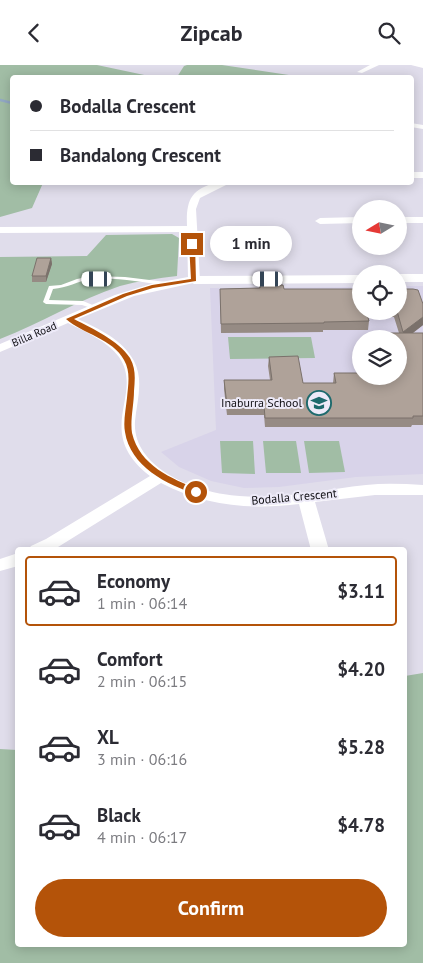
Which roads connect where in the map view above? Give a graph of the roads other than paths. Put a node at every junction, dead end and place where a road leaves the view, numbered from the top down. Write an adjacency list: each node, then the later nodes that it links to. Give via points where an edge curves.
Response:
1 (376, 65): 4 (street)
2 (414, 65): 3 (street)
3 (423, 66)
4 (360, 72)
5 (218, 185): 10 (street, via 196,196 191,209)
6 (352, 220): 9 (street)
7 (408, 220): 8 (street)
8 (423, 220)
9 (320, 221)
10 (191, 229): 11 (street); 15 (street)
11 (0, 230)
12 (407, 278): 13 (street)
13 (423, 278)
14 (352, 279): 15 (street, Billa Road)
15 (194, 280): 16 (street, Billa Road)
16 (166, 284): 17 (street, Billa Road); 17 (lane, via 135,279 85,279 66,287 51,287 46,302 83,303)
17 (93, 307): 18 (street, Billa Road)
18 (69, 319): 19 (street, Billa Road); 20 (street, Bodalla Crescent, via 97,334 121,351 127,360 132,371 130,440)
19 (0, 348)
20 (160, 476): 22 (street, Bodalla Crescent, via 224,499 253,502); 23 (street)
21 (423, 490): 22 (street, Bodalla Crescent, via 384,489)
22 (306, 499): 24 (street)
23 (51, 547)
24 (319, 547)
25 (15, 560): 26 (street)
26 (0, 565)

